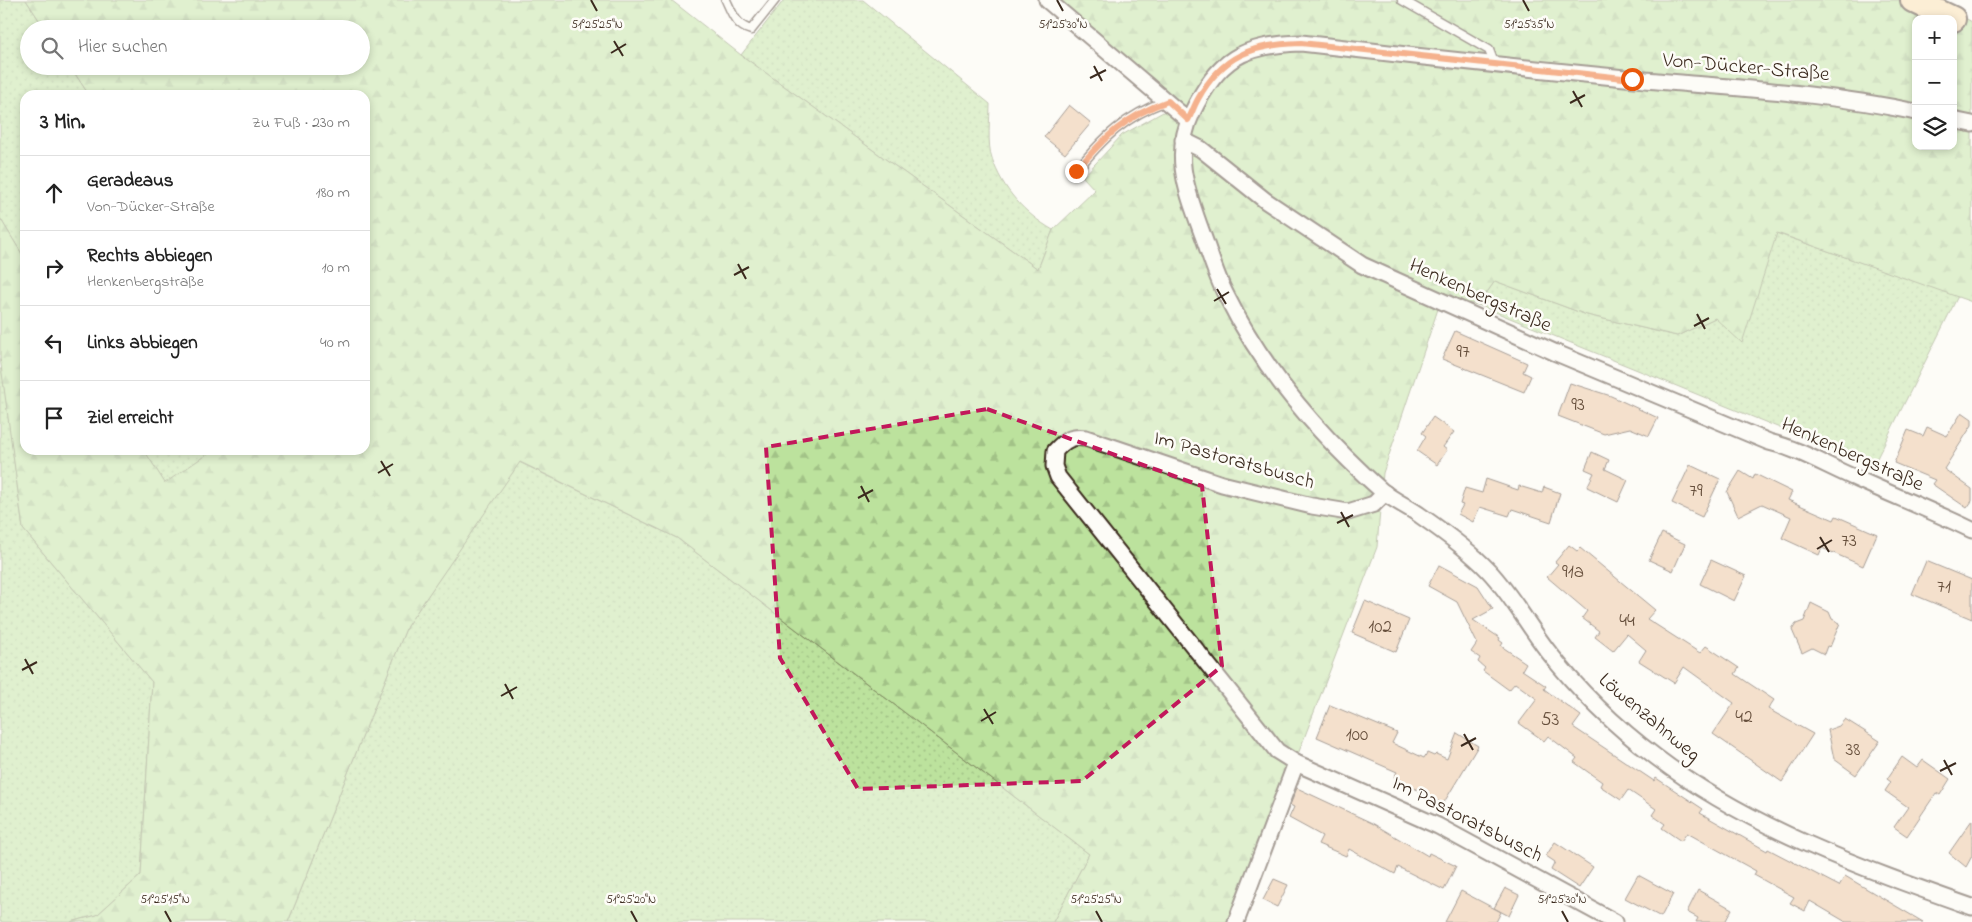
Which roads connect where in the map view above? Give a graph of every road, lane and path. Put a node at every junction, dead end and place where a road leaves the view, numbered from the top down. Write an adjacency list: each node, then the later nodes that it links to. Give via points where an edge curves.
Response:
1 (726, 0): 2 (lane, via 737,22 751,30)
2 (775, 0)
3 (1047, 0): 10 (street)
4 (1402, 0): 9 (lane, via 1489,50)
5 (1913, 0): 6 (main road)
6 (1945, 15)
7 (1957, 21): 8 (main road)
8 (1972, 28)
9 (1494, 63): 11 (street, Von-Dücker-Straße, via 1804,94 1871,102); 12 (street, Von-Dücker-Straße, via 1301,43 1264,46 1230,60 1198,98)
10 (1168, 101): 12 (street); 16 (lane, via 1145,109 1113,129)
11 (1912, 111)
12 (1188, 120): 15 (street)
13 (1957, 121): 14 (street)
14 (1972, 124)
15 (1183, 140): 17 (street, Im Pastoratsbusch, via 1181,168 1196,216 1224,293 1249,339 1312,423); 18 (street, Henkenbergstraße, via 1201,149 1266,200 1362,265 1554,352 1769,442 1785,445)
16 (1076, 171)
17 (1385, 493): 19 (street, Im Pastoratsbusch, via 1374,504 1348,512 1222,484 1086,438 1065,440 1055,451 1054,466 1058,477 1078,503 1252,722 1277,750); 20 (street, Löwenzahnweg, via 1422,516 1478,560 1574,682 1656,757 1712,795 1770,828)
18 (1972, 530)
19 (1296, 763): 21 (street); 22 (street, Im Pastoratsbusch, via 1438,826)
20 (1972, 906)
21 (1236, 922)
22 (1615, 922)

